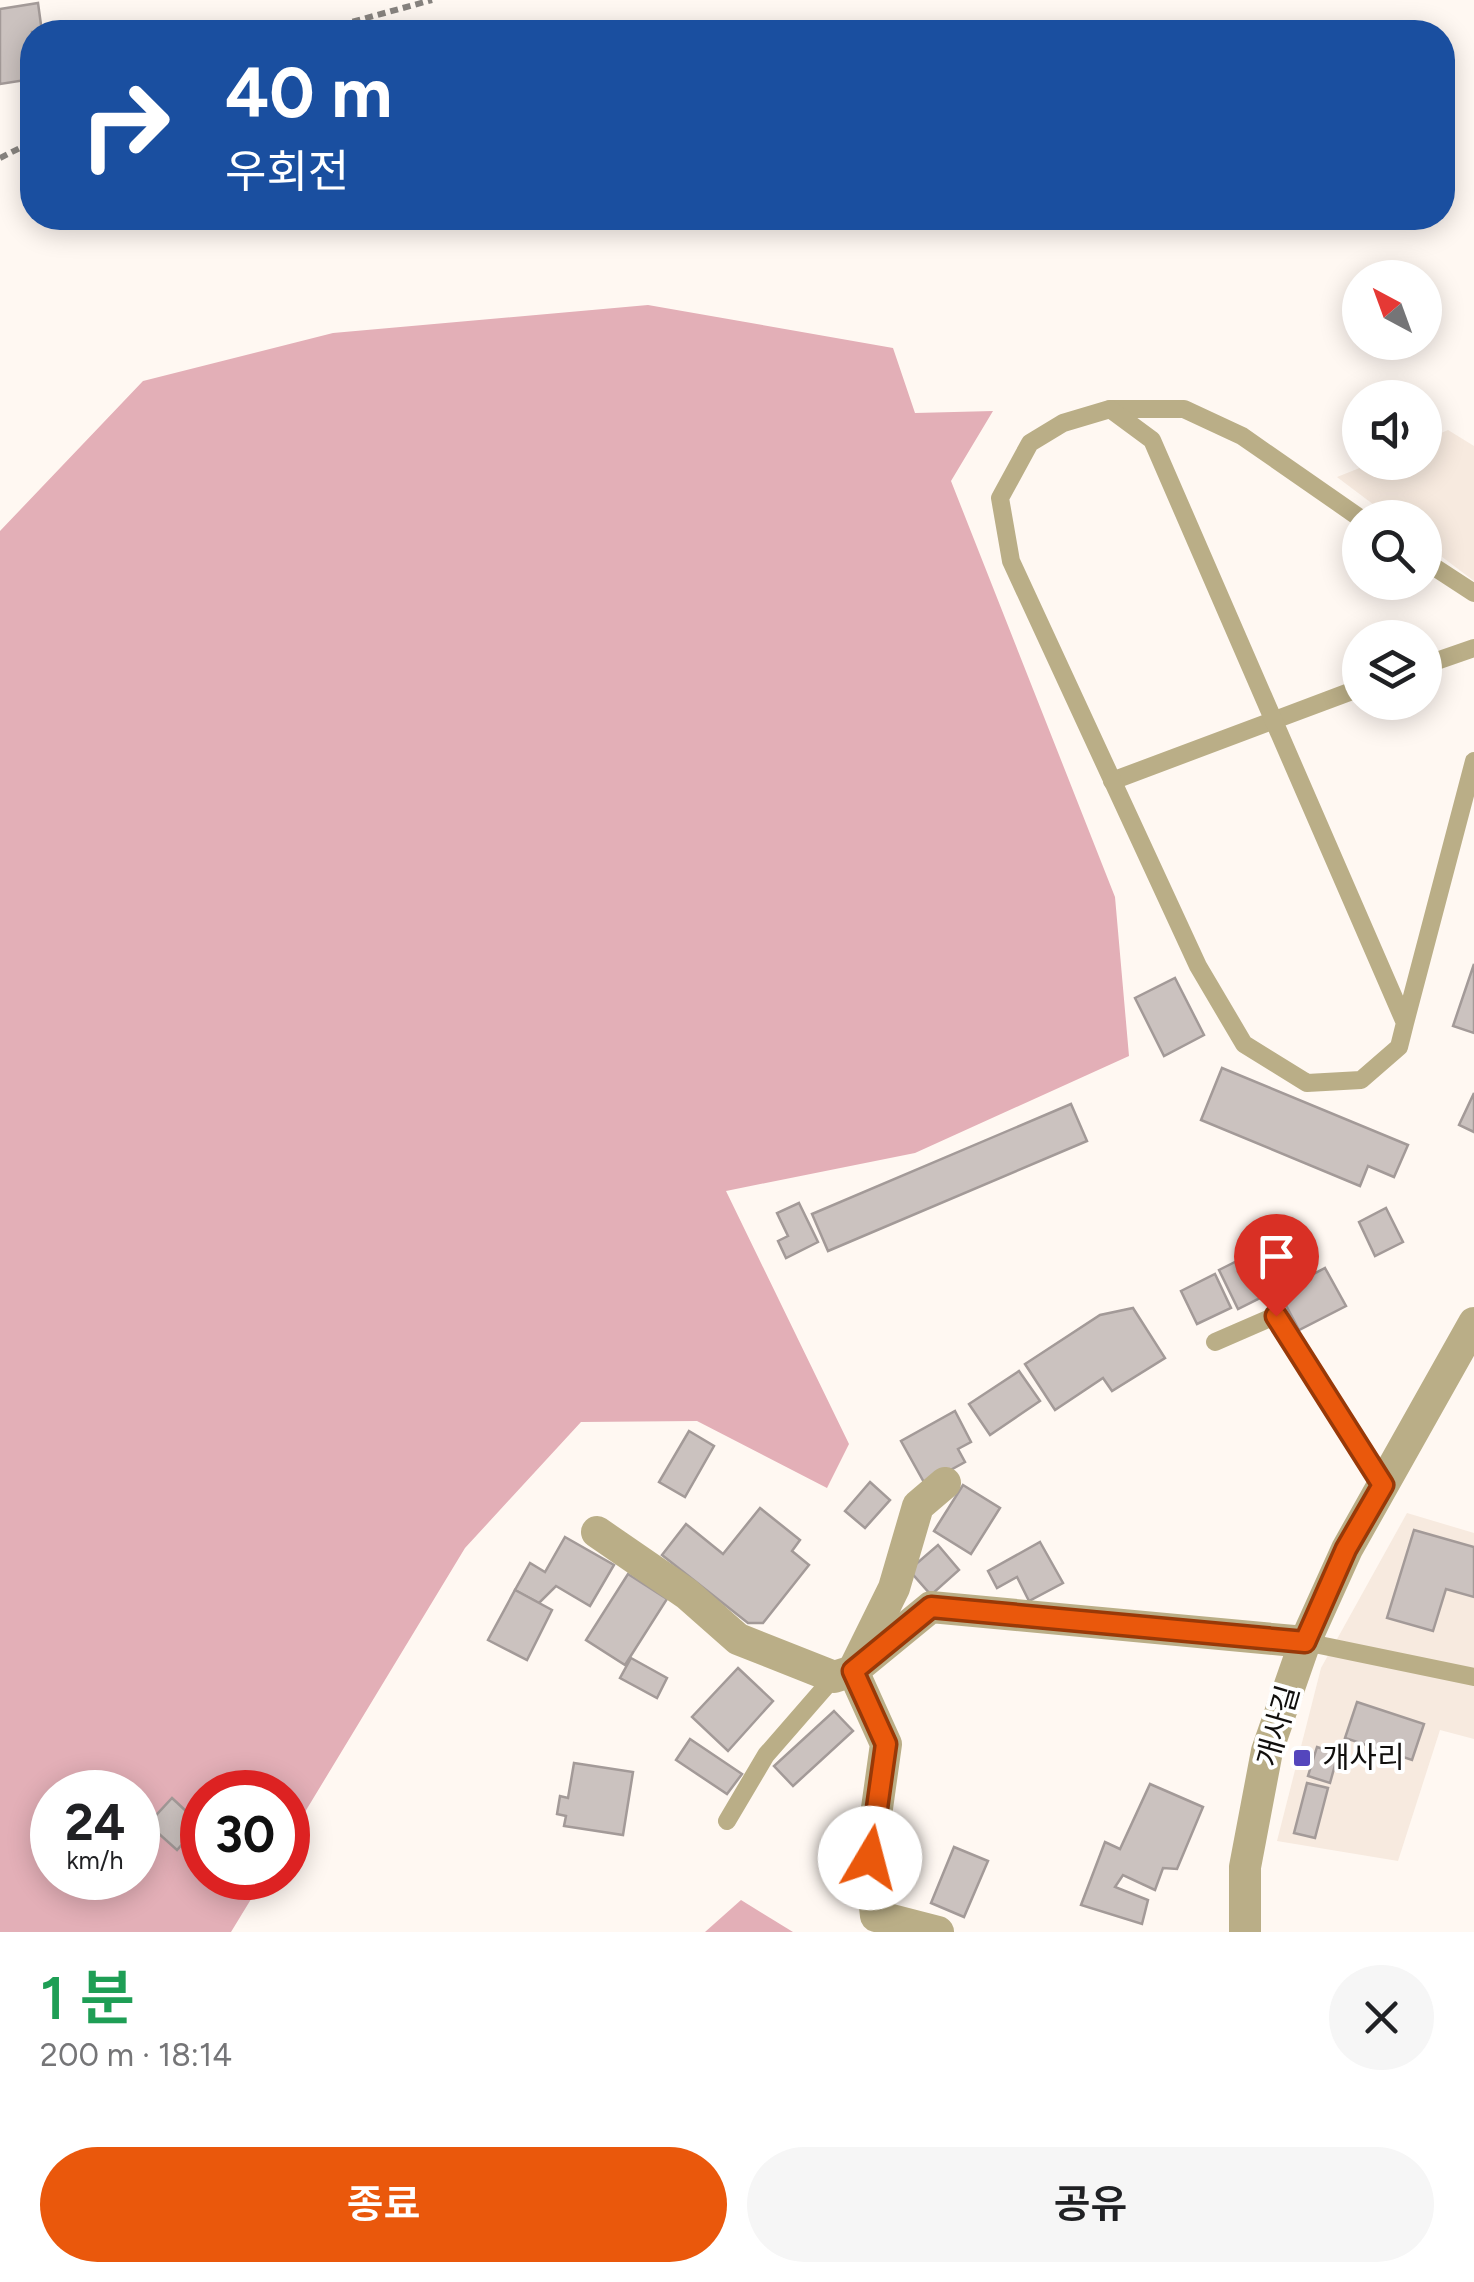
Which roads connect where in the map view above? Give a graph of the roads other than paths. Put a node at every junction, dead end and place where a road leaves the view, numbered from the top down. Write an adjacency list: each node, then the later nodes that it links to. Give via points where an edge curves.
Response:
1 (1110, 409): 2 (lane, via 1184,409 1242,436); 8 (lane, via 1152,440); 10 (lane, via 1063,423 1030,444 1000,498 1010,562)
2 (1342, 505)
3 (1442, 571): 4 (lane)
4 (1474, 593)
5 (1474, 648): 6 (lane)
6 (1442, 659)
7 (1342, 694): 8 (lane)
8 (1273, 718): 10 (lane); 11 (lane)
9 (1474, 760): 11 (lane)
10 (1112, 781): 11 (lane, via 1198,966 1244,1044 1307,1083 1361,1080 1399,1047)
11 (1405, 1022)
12 (1474, 1323): 15 (street, 개사길)
13 (1215, 1342): 15 (lane, via 1276,1316)
14 (945, 1484): 18 (street, via 918,1506 894,1588)
15 (1383, 1485): 17 (street, 개사길)
16 (597, 1532): 18 (street, via 738,1639)
17 (1305, 1642): 18 (street, via 931,1607); 19 (lane); 22 (street, 개사길, via 1267,1752 1245,1868)
18 (844, 1674): 20 (lane, via 766,1756); 21 (street, via 886,1744 870,1858 876,1916)
19 (1474, 1677)
20 (727, 1821)
21 (938, 1932)
22 (1245, 1932)

